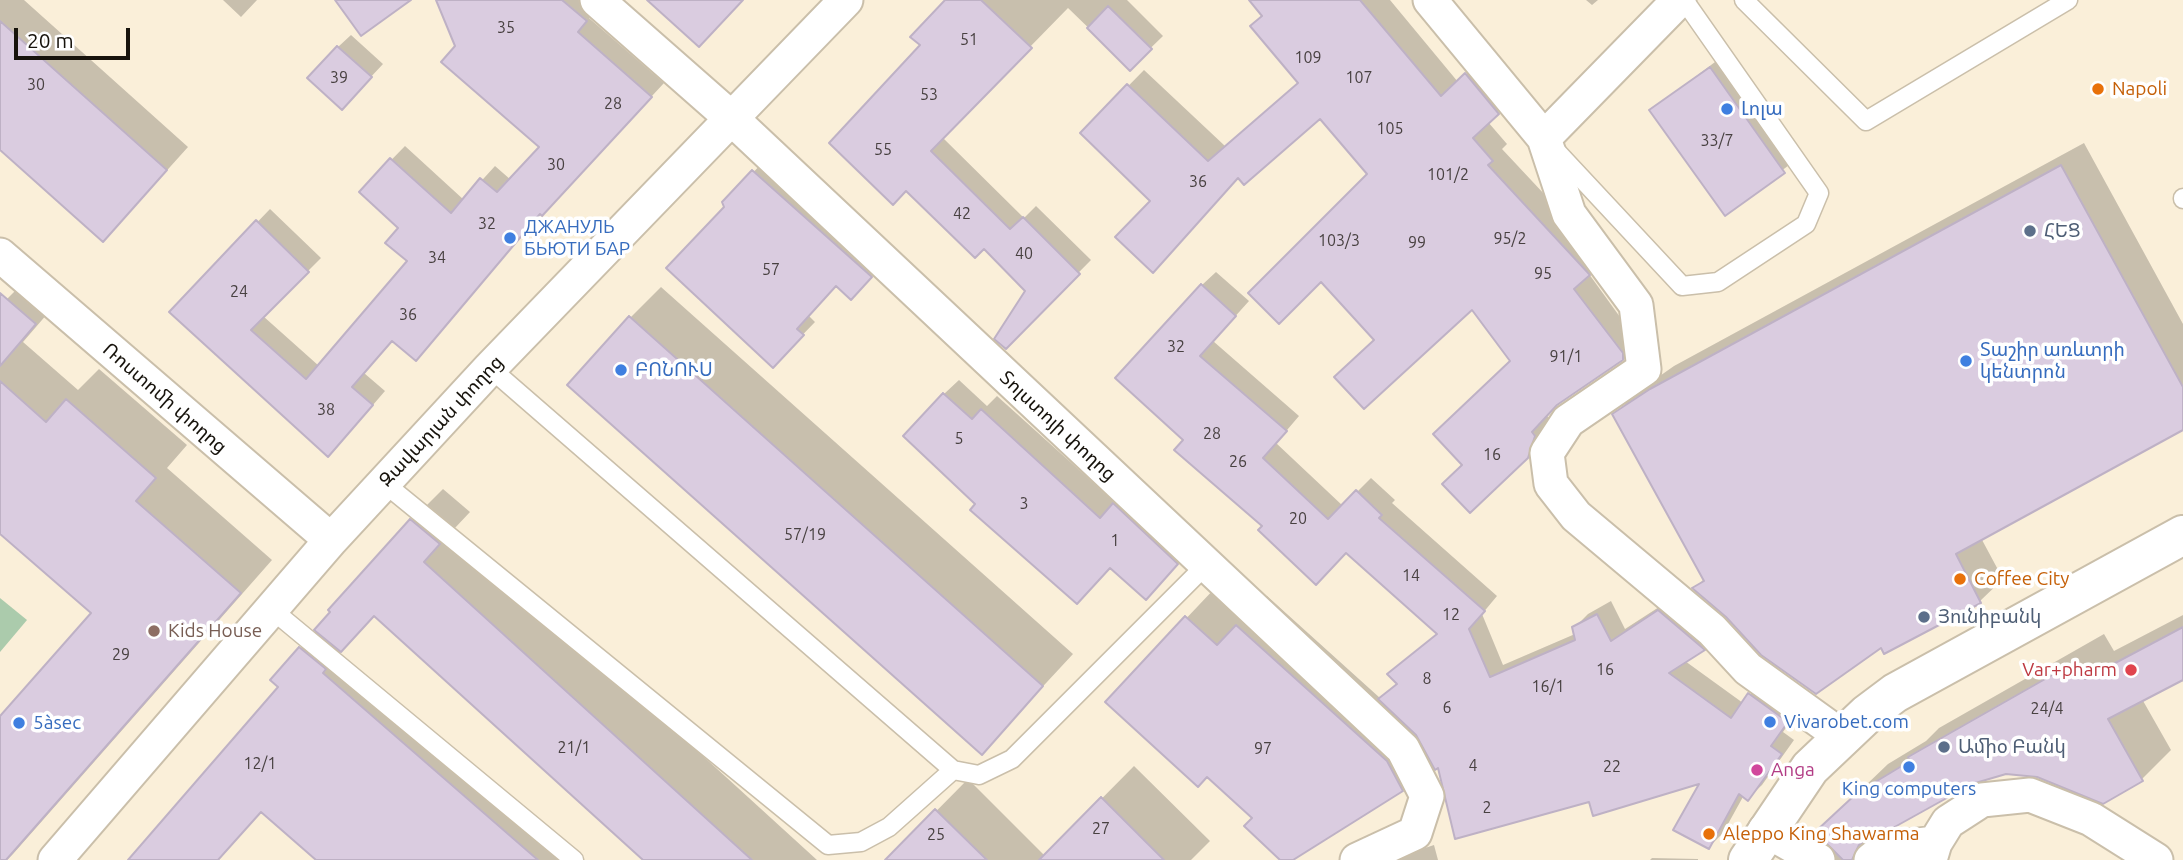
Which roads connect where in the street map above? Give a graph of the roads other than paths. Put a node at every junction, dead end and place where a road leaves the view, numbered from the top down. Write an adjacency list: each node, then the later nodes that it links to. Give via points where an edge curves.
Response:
1 (597, 0): 7 (street, Տոլստոյի փողոց)
2 (846, 0): 7 (street, Զավարյան փողոց)
3 (1430, 0): 8 (street)
4 (1682, 0): 8 (street); 8 (lane, via 1819,193 1806,224 1718,282 1682,286)
5 (1744, 0): 6 (lane, via 1866,121)
6 (2068, 0)
7 (730, 117): 10 (street, Զավարյան փողոց); 15 (street, Տոլստոյի փողոց)
8 (1544, 138): 17 (street, via 1569,214 1636,305 1644,369 1568,421 1547,453 1552,484 1576,516 1712,630 1748,670)
9 (0, 255): 13 (street, Ռոստոմի փողոց)
10 (490, 368): 11 (street, Զավարյան փողոց); 18 (lane)
11 (384, 483): 13 (street, Զավարյան փողոց); 18 (lane, via 828,845 861,842 889,827)
12 (2183, 535): 17 (street, via 1895,693)
13 (331, 540): 16 (street, Զավարյան փողոց)
14 (2183, 558): 19 (street, via 1878,726 1833,768)
15 (1206, 565): 18 (lane, via 1012,759 979,775); 23 (street, Տոլստոյի փողոց, via 1403,748 1427,796 1415,834)
16 (270, 608): 21 (street, Զավարյան փողոց); 22 (lane)
17 (1840, 736): 19 (street, via 1810,768)
18 (953, 770)
19 (1765, 847): 24 (street)
20 (1932, 851): 25 (street, via 1885,849); 26 (street, via 1948,822 1982,800 2030,795 2091,819)
21 (55, 860)
22 (574, 860)
23 (1357, 860)
24 (1818, 860)
25 (1871, 860)
26 (2156, 860)

